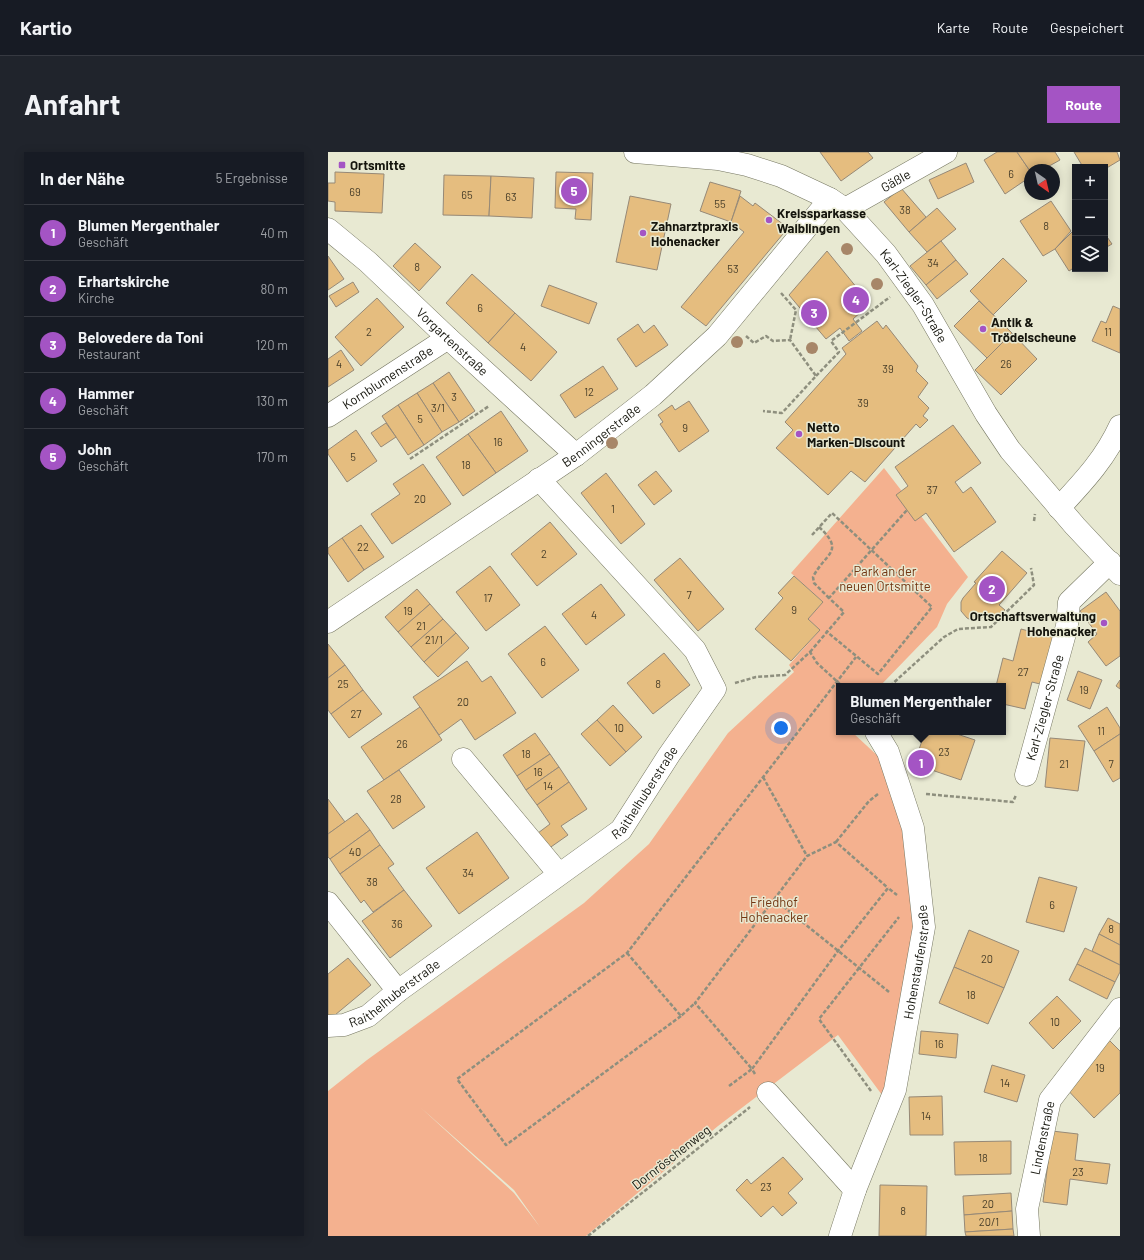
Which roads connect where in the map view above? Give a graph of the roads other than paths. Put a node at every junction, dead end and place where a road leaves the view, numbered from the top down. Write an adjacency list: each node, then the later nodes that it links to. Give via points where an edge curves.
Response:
1 (635, 152): 3 (street, Karl-Ziegler-Straße, via 718,159)
2 (946, 152): 4 (street, Gäßle)
3 (748, 158): 4 (street, Karl-Ziegler-Straße)
4 (838, 204): 9 (street, Benningerstraße, via 717,336 653,395); 11 (street, Karl-Ziegler-Straße, via 886,254 923,304 986,414 1010,450)
5 (328, 229): 6 (street, Vorgartenstraße, via 368,262)
6 (448, 338): 7 (street, Kornblumenstraße); 9 (street, Vorgartenstraße)
7 (328, 416)
8 (1120, 426): 11 (street, via 1091,473)
9 (576, 455): 10 (street, Benningerstraße)
10 (539, 480): 13 (street, Benningerstraße); 17 (street, Raithelhuberstraße, via 695,650 715,689 621,830)
11 (1059, 508): 12 (street, Karl-Ziegler-Straße)
12 (1115, 568): 16 (street, Karl-Ziegler-Straße, via 1069,602 1067,626)
13 (328, 622)
14 (878, 735): 23 (street, Hohenstaufenstraße, via 888,752 913,828 924,927 895,1090)
15 (463, 758): 17 (street)
16 (1026, 775)
17 (559, 874): 19 (street, Raithelhuberstraße)
18 (328, 903): 19 (street)
19 (398, 991): 21 (street, Raithelhuberstraße, via 368,1016 344,1025)
20 (1119, 1014): 25 (street, Lindenstraße, via 1050,1100 1027,1209)
21 (328, 1026)
22 (768, 1093): 23 (street)
23 (855, 1190): 24 (street, Hohenstaufenstraße)
24 (840, 1236)
25 (1028, 1236)

